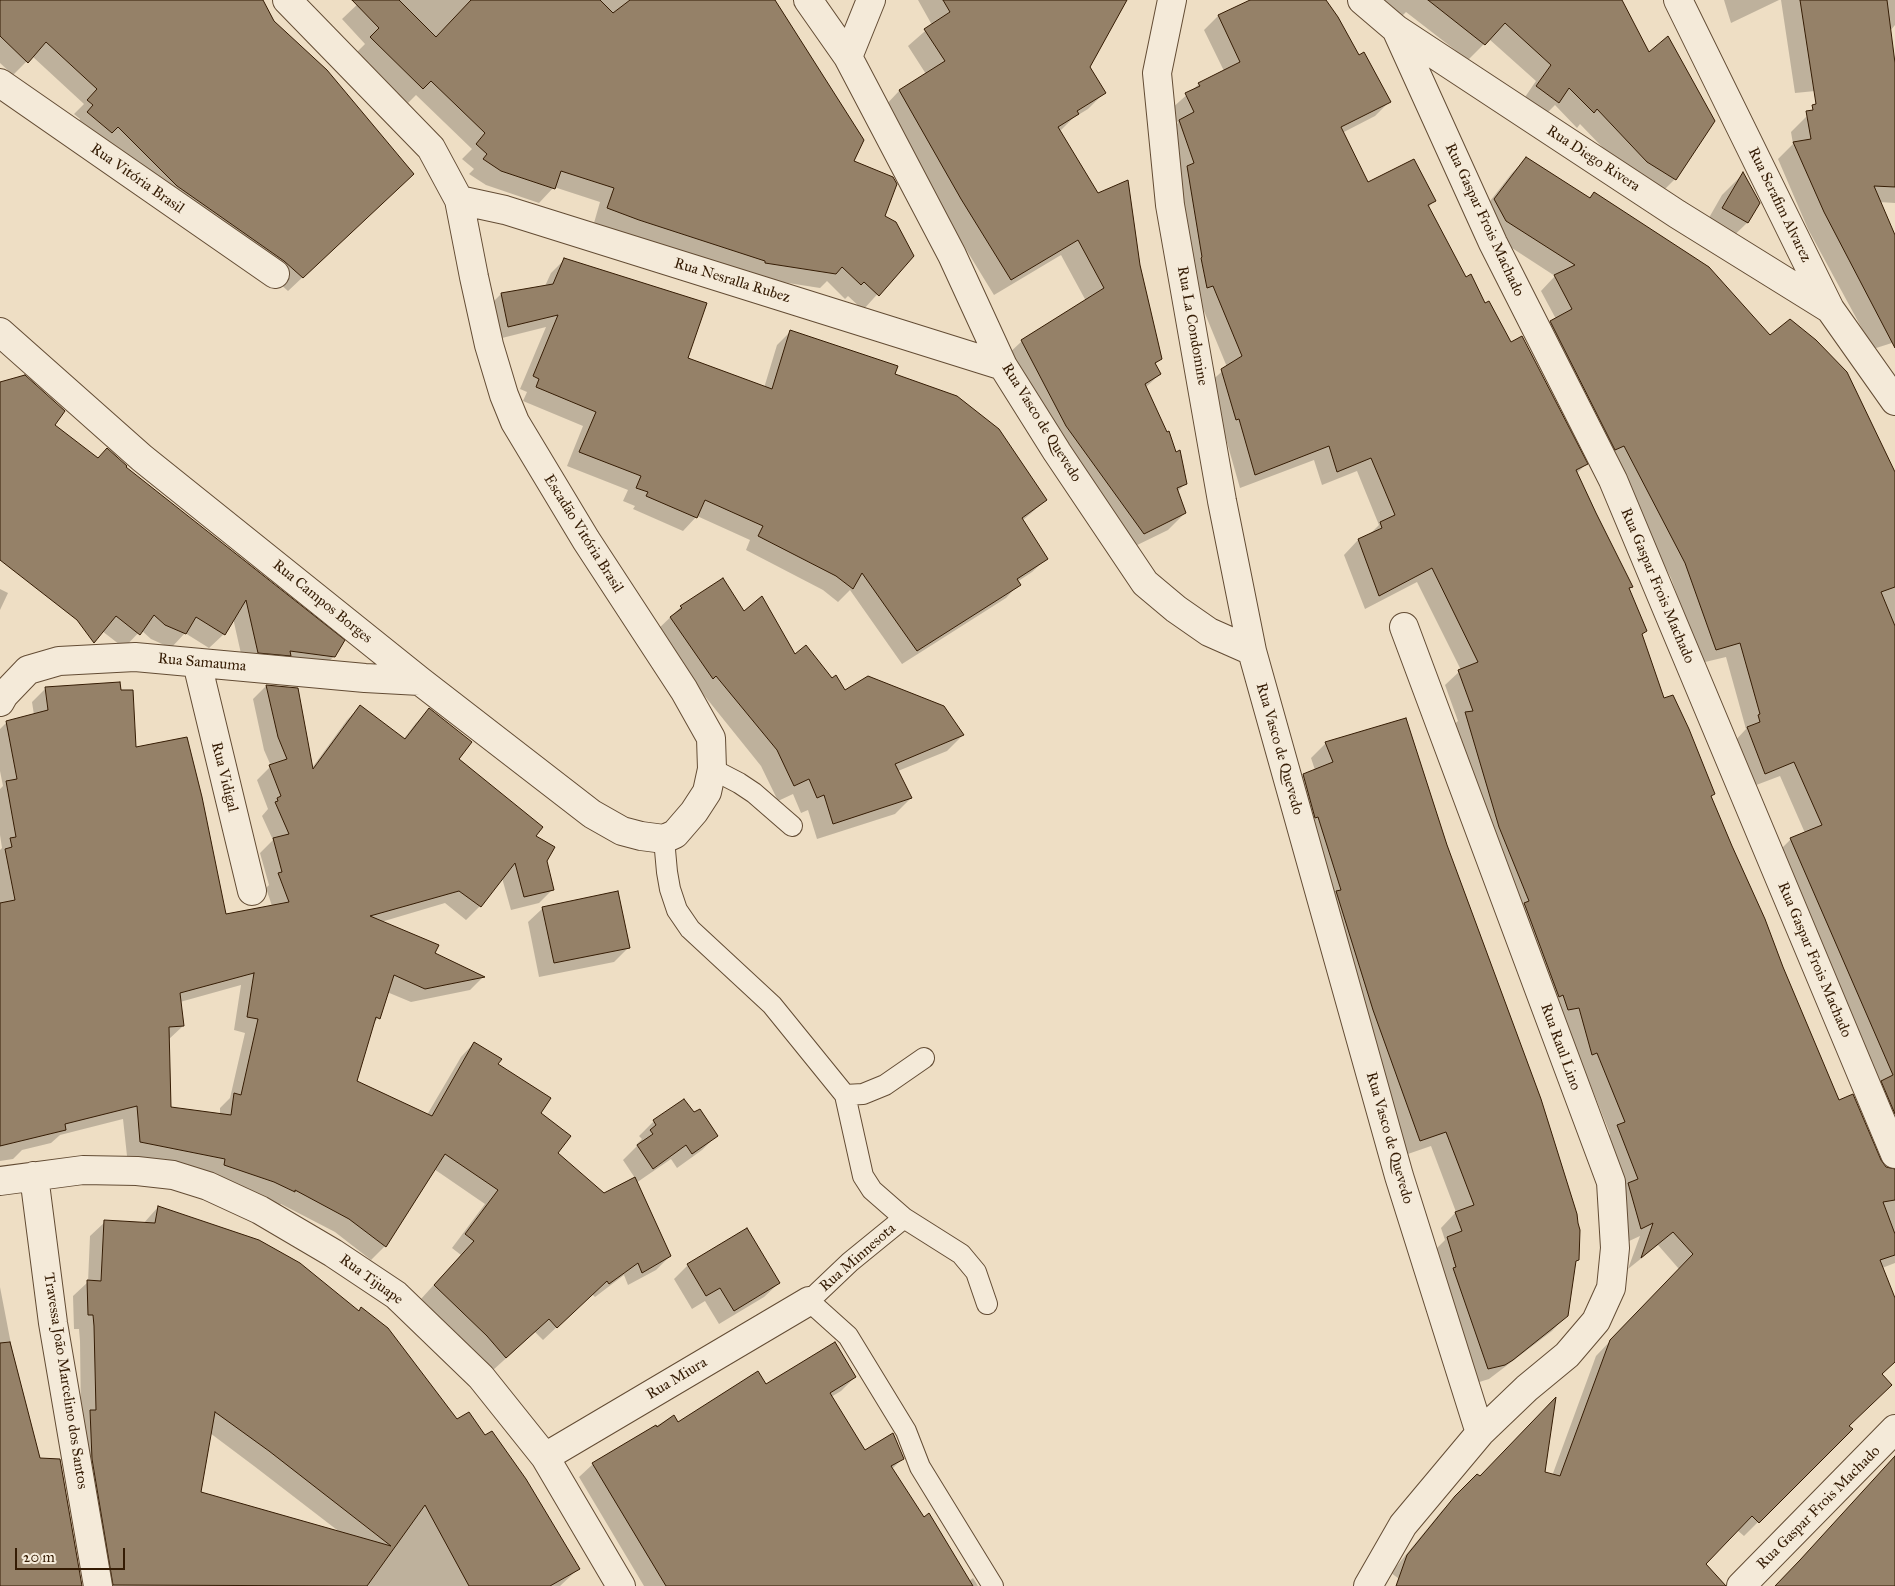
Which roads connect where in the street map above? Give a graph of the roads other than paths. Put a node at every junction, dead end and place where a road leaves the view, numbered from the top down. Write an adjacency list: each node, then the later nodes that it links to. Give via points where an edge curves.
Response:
1 (287, 0): 10 (street, via 431,148)
2 (808, 0): 8 (street, Rua Vasco de Quevedo)
3 (870, 0): 8 (street)
4 (1172, 0): 17 (street, Rua La Condomine, via 1157,73 1170,205)
5 (1362, 0): 7 (street, Rua Diego Rivera)
6 (1678, 0): 12 (street, Rua Serafim Alvarez)
7 (1396, 29): 12 (street, Rua Diego Rivera, via 1677,214); 27 (street, Rua Gaspar Frois Machado, via 1493,243 1613,480)
8 (848, 57): 14 (street, Rua Vasco de Quevedo, via 952,254)
9 (0, 83): 11 (street, Rua Vitória Brasil)
10 (459, 200): 14 (street, Rua Nesralla Rubez, via 506,210); 21 (street, Escadão Vitória Brasil, via 489,345 515,422 586,540 688,698 710,738)
11 (275, 274)
12 (1830, 309): 15 (street, Rua Serafim Alvarez)
13 (1, 334): 19 (street, Rua Campos Borges, via 142,458)
14 (1003, 366): 17 (street, Rua Vasco de Quevedo, via 1145,583 1209,632)
15 (1895, 401)
16 (1404, 627): 34 (street, Rua Raul Lino, via 1611,1182 1615,1248 1612,1280 1596,1320 1567,1355)
17 (1252, 651): 34 (street, Rua Vasco de Quevedo, via 1399,1176)
18 (197, 663): 19 (street, Rua Samauma); 20 (street, Rua Samauma, via 135,657 59,661 28,670); 24 (street, Rua Vidigal)
19 (420, 681): 23 (street, Rua Campos Borges, via 592,814 622,831)
20 (0, 702)
21 (712, 769): 22 (lane, via 739,782); 23 (street, Escadão Vitória Brasil, via 707,792 694,812 675,834)
22 (792, 826)
23 (664, 839): 26 (lane, Rua Minnesota, via 670,889 677,910 690,929 772,1005)
24 (252, 892)
25 (924, 1058): 26 (lane, via 886,1085 863,1094)
26 (845, 1095): 30 (lane, Rua Minnesota, via 863,1176 872,1190)
27 (1895, 1154)
28 (34, 1176): 29 (street, Rua Tijuape); 35 (street, Rua Tijuape, via 82,1170 173,1175 208,1186 260,1210 334,1253 396,1295 481,1377); 36 (street, Travessa João Marcelino dos Santos, via 53,1323)
29 (0, 1181)
30 (904, 1218): 31 (lane, Rua Minnesota); 32 (lane, via 961,1254 976,1272)
31 (809, 1301): 35 (street, Rua Miura); 38 (lane, Rua Minnesota, via 848,1336 906,1431 920,1467)
32 (986, 1304)
33 (1895, 1429): 40 (street, Rua Gaspar Frois Machado)
34 (1480, 1433): 39 (street, via 1403,1525)
35 (545, 1457): 37 (street, Rua Tijuape)
36 (98, 1586)
37 (622, 1586)
38 (993, 1586)
39 (1368, 1586)
40 (1741, 1586)

